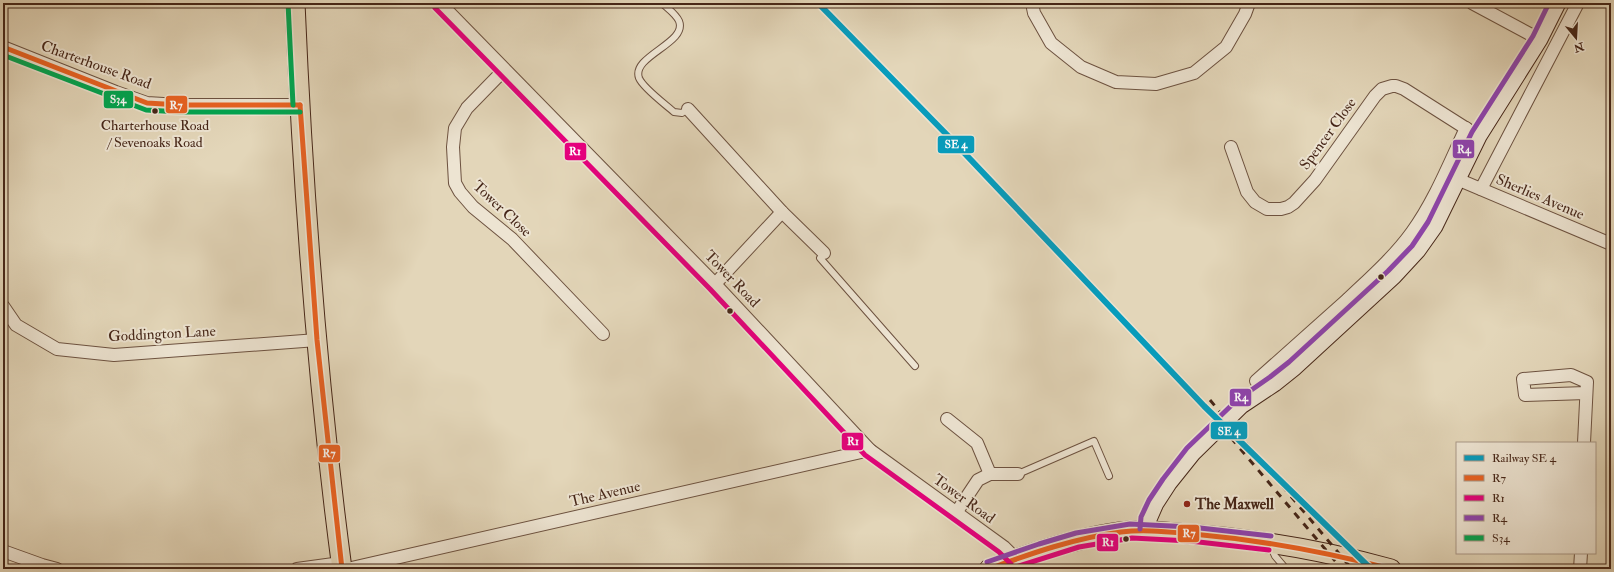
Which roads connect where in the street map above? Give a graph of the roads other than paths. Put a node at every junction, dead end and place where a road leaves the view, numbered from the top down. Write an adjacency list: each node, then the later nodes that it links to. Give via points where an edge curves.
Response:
1 (295, 3): 12 (main road)
2 (440, 3): 11 (street, Tower Road)
3 (662, 3): 13 (lane, via 678,19 680,29 678,34 640,68 639,78 674,112 682,113)
4 (1032, 3): 5 (street, via 1034,13 1051,42 1081,67 1116,82 1156,84 1194,73 1226,47)
5 (1249, 3)
6 (1472, 3): 9 (street)
7 (1557, 3): 9 (street)
8 (1578, 3): 17 (street)
9 (1539, 39): 14 (street)
10 (3, 47): 12 (street, Charterhouse Road, via 147,103)
11 (504, 70): 21 (street, Tower Road); 24 (street, Tower Close, via 467,108 455,128 455,183 473,207 512,239)
12 (300, 105): 25 (main road)
13 (688, 110): 18 (street)
14 (1472, 132): 15 (street, Spencer Close, via 1404,89 1396,86 1387,87 1375,96 1300,197 1288,207 1274,210 1261,206 1250,197); 16 (street); 22 (street, via 1413,232)
15 (1231, 147)
16 (1457, 179): 17 (street, Sherlies Avenue); 22 (street, via 1434,226 1418,250 1403,267)
17 (1481, 189): 19 (street, Sherlies Avenue)
18 (782, 212): 20 (street); 21 (street)
19 (1611, 244)
20 (824, 253): 26 (lane, via 820,258)
21 (715, 284): 31 (street, Tower Road)
22 (1352, 304): 27 (street); 36 (street, via 1283,377 1241,405 1192,453 1168,483 1153,508)
23 (3, 306): 25 (street, Goddington Lane, via 16,325 57,349 114,355)
24 (603, 334)
25 (316, 340): 41 (main road)
26 (915, 366)
27 (1256, 381)
28 (1586, 393): 28 (street, via 1588,382 1571,376 1523,379 1525,396); 30 (street)
29 (947, 419): 32 (street, via 977,443)
30 (1584, 442)
31 (870, 450): 35 (street, Tower Road); 41 (street, The Avenue)
32 (990, 474): 33 (street); 35 (street, via 978,480)
33 (1018, 474): 34 (lane, via 1094,441)
34 (1109, 476)
35 (956, 513): 40 (street, Tower Road, via 1004,547)
36 (1147, 530): 37 (main road); 40 (main road, via 1108,534)
37 (1270, 543): 45 (lane, via 1275,556); 46 (main road)
38 (3, 551): 43 (street)
39 (1581, 554): 47 (street)
40 (1016, 559): 42 (main road)
41 (344, 567): 44 (street, The Avenue)
42 (993, 568)
43 (57, 569)
44 (297, 569)
45 (1286, 569)
46 (1391, 569)
47 (1580, 569)

